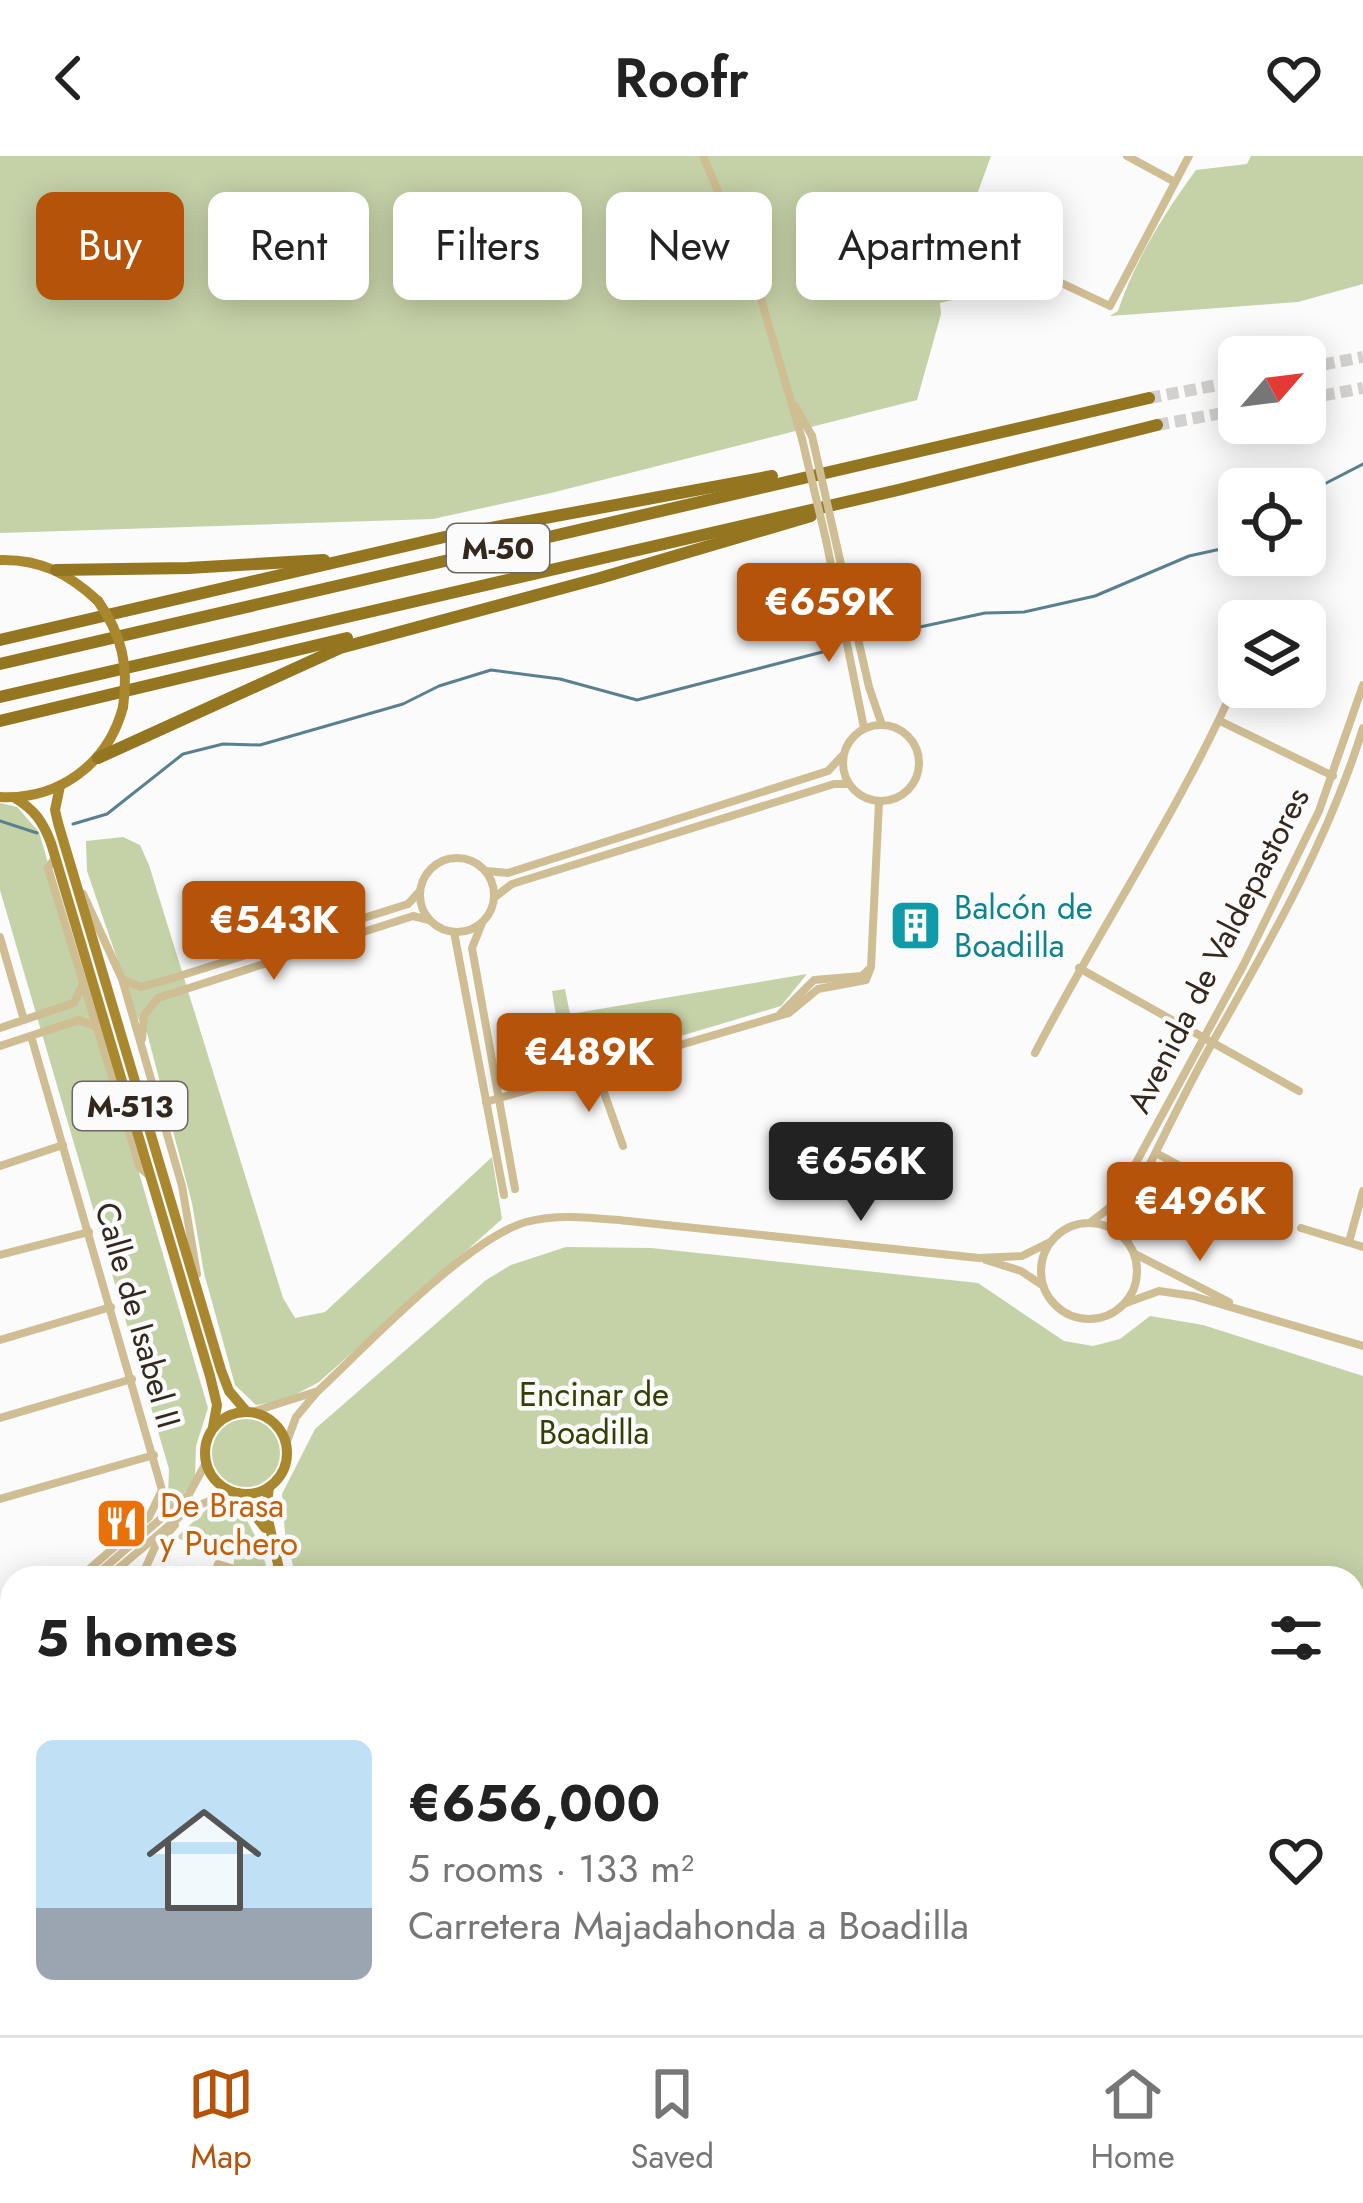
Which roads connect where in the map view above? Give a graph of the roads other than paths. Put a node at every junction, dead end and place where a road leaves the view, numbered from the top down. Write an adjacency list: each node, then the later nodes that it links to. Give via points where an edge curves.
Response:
1 (703, 156): 9 (street, via 750,265)
2 (1127, 156): 4 (street)
3 (1189, 156): 4 (street)
4 (1175, 182): 5 (street, via 1110,306)
5 (1063, 284)
6 (1149, 398): 8 (highway, M-50)
7 (1157, 425): 10 (highway, M-50)
8 (996, 430): 11 (highway); 16 (highway, M-50)
9 (807, 437): 22 (street, bridge); 23 (street, bridge)
10 (898, 490): 14 (highway); 18 (highway, M-50)
11 (414, 544): 13 (highway, via 289,564); 15 (highway)
12 (0, 560): 13 (main road)
13 (56, 570): 26 (main road, bridge, via 98,601 123,650 123,707)
14 (442, 618): 20 (highway); 26 (highway, via 340,648)
15 (0, 640)
16 (0, 664)
17 (1363, 685): 27 (street, Avenida de Valdepastores)
18 (0, 697)
19 (1225, 708): 21 (street)
20 (0, 721)
21 (1220, 721): 27 (street); 42 (street)
22 (882, 724): 23 (street); 32 (street, via 912,742 919,765 911,787)
23 (864, 728): 25 (street)
24 (1363, 728): 50 (street, Avenida de Valdepastores, via 1342,794)
25 (842, 757): 28 (street); 34 (street, via 828,771 508,873)
26 (98, 758): 29 (main road)
27 (1333, 776): 48 (street, Avenida de Valdepastores, via 1244,966)
28 (848, 784): 32 (street); 37 (street, via 512,884)
29 (60, 786): 31 (main road); 35 (main road, M-513, via 55,810)
30 (0, 797): 31 (main road)
31 (15, 798): 33 (main road, M-513, via 43,822)
32 (879, 802): 54 (street, via 870,975 860,984 818,989 793,1012)
33 (56, 857): 44 (street, via 48,868); 62 (main road, M-513)
34 (486, 872): 36 (street, via 462,858 446,860); 37 (street)
35 (77, 882): 43 (street); 81 (main road, M-513)
36 (421, 891): 38 (street); 43 (street, via 408,904 170,980 141,987)
37 (495, 897): 39 (street)
38 (430, 920): 40 (street); 53 (street, via 413,916 158,998 143,1015)
39 (482, 923): 40 (street); 56 (street, via 472,948)
40 (454, 932): 57 (street)
41 (0, 937): 45 (street)
42 (1079, 968): 48 (street); 52 (street)
43 (122, 979): 53 (street)
44 (82, 986): 45 (street, via 74,1003); 46 (street)
45 (24, 1020): 47 (street)
46 (94, 1026): 49 (street, via 79,1020); 62 (street, via 140,1168)
47 (0, 1028)
48 (1203, 1034): 50 (street); 67 (street, Avenida de Valdepastores, via 1113,1205)
49 (31, 1036): 51 (street); 58 (street, Calle de Isabel II)
50 (1213, 1040): 55 (street); 60 (street, Avenida de Valdepastores)
51 (0, 1046)
52 (1035, 1053)
53 (146, 1064): 81 (street, via 190,1220)
54 (596, 1070): 56 (street); 59 (street)
55 (1299, 1091)
56 (499, 1098): 57 (street); 63 (street)
57 (486, 1102): 65 (street)
58 (63, 1145): 61 (street); 69 (street, Calle de Isabel II)
59 (623, 1146)
60 (1156, 1153): 66 (street); 70 (street, Avenida de Valdepastores, via 1126,1211)
61 (0, 1166)
62 (151, 1177): 88 (main road, M-513, via 210,1376)
63 (515, 1190)
64 (1363, 1191): 71 (street)
65 (504, 1195)
66 (1269, 1214)
67 (1091, 1222): 70 (street); 72 (street, via 1067,1227)
68 (1301, 1228): 71 (street)
69 (89, 1232): 75 (street); 79 (street, Calle de Isabel II)
70 (1128, 1241): 74 (street)
71 (1349, 1242): 73 (street)
72 (1048, 1244): 76 (street, via 1022,1256); 77 (street)
73 (1363, 1246)
74 (1135, 1254): 78 (street, via 1137,1280); 80 (street)
75 (0, 1256)
76 (979, 1258): 77 (street); 85 (street, via 628,1221 526,1222 478,1246)
77 (1042, 1285): 78 (street, via 1071,1316 1100,1318)
78 (1125, 1304): 80 (street, via 1160,1291)
79 (112, 1307): 82 (street); 84 (street, Calle de Isabel II)
80 (1246, 1310): 83 (street)
81 (210, 1334): 86 (main road, M-513, via 229,1391)
82 (0, 1340)
83 (1363, 1346)
84 (132, 1379): 87 (street); 90 (street, Calle de Isabel II)
85 (316, 1392): 86 (street); 89 (street)
86 (249, 1412): 88 (main road); 89 (main road, M-513, via 271,1420)
87 (0, 1418)
88 (213, 1427): 91 (main road, M-513)
89 (286, 1444): 92 (main road, via 285,1465)
90 (154, 1455): 94 (street); 97 (street, Calle de Isabel II, via 162,1490 155,1510)
91 (206, 1463): 93 (main road); 98 (street, via 184,1499)
92 (269, 1487): 93 (main road); 96 (main road)
93 (234, 1492): 95 (street); 96 (main road)
94 (0, 1499)
95 (206, 1499): 99 (street); 100 (street, via 154,1547)
96 (272, 1546): 101 (main road)
97 (93, 1566)
98 (107, 1566)
99 (122, 1566)
100 (146, 1566)
101 (278, 1566)

